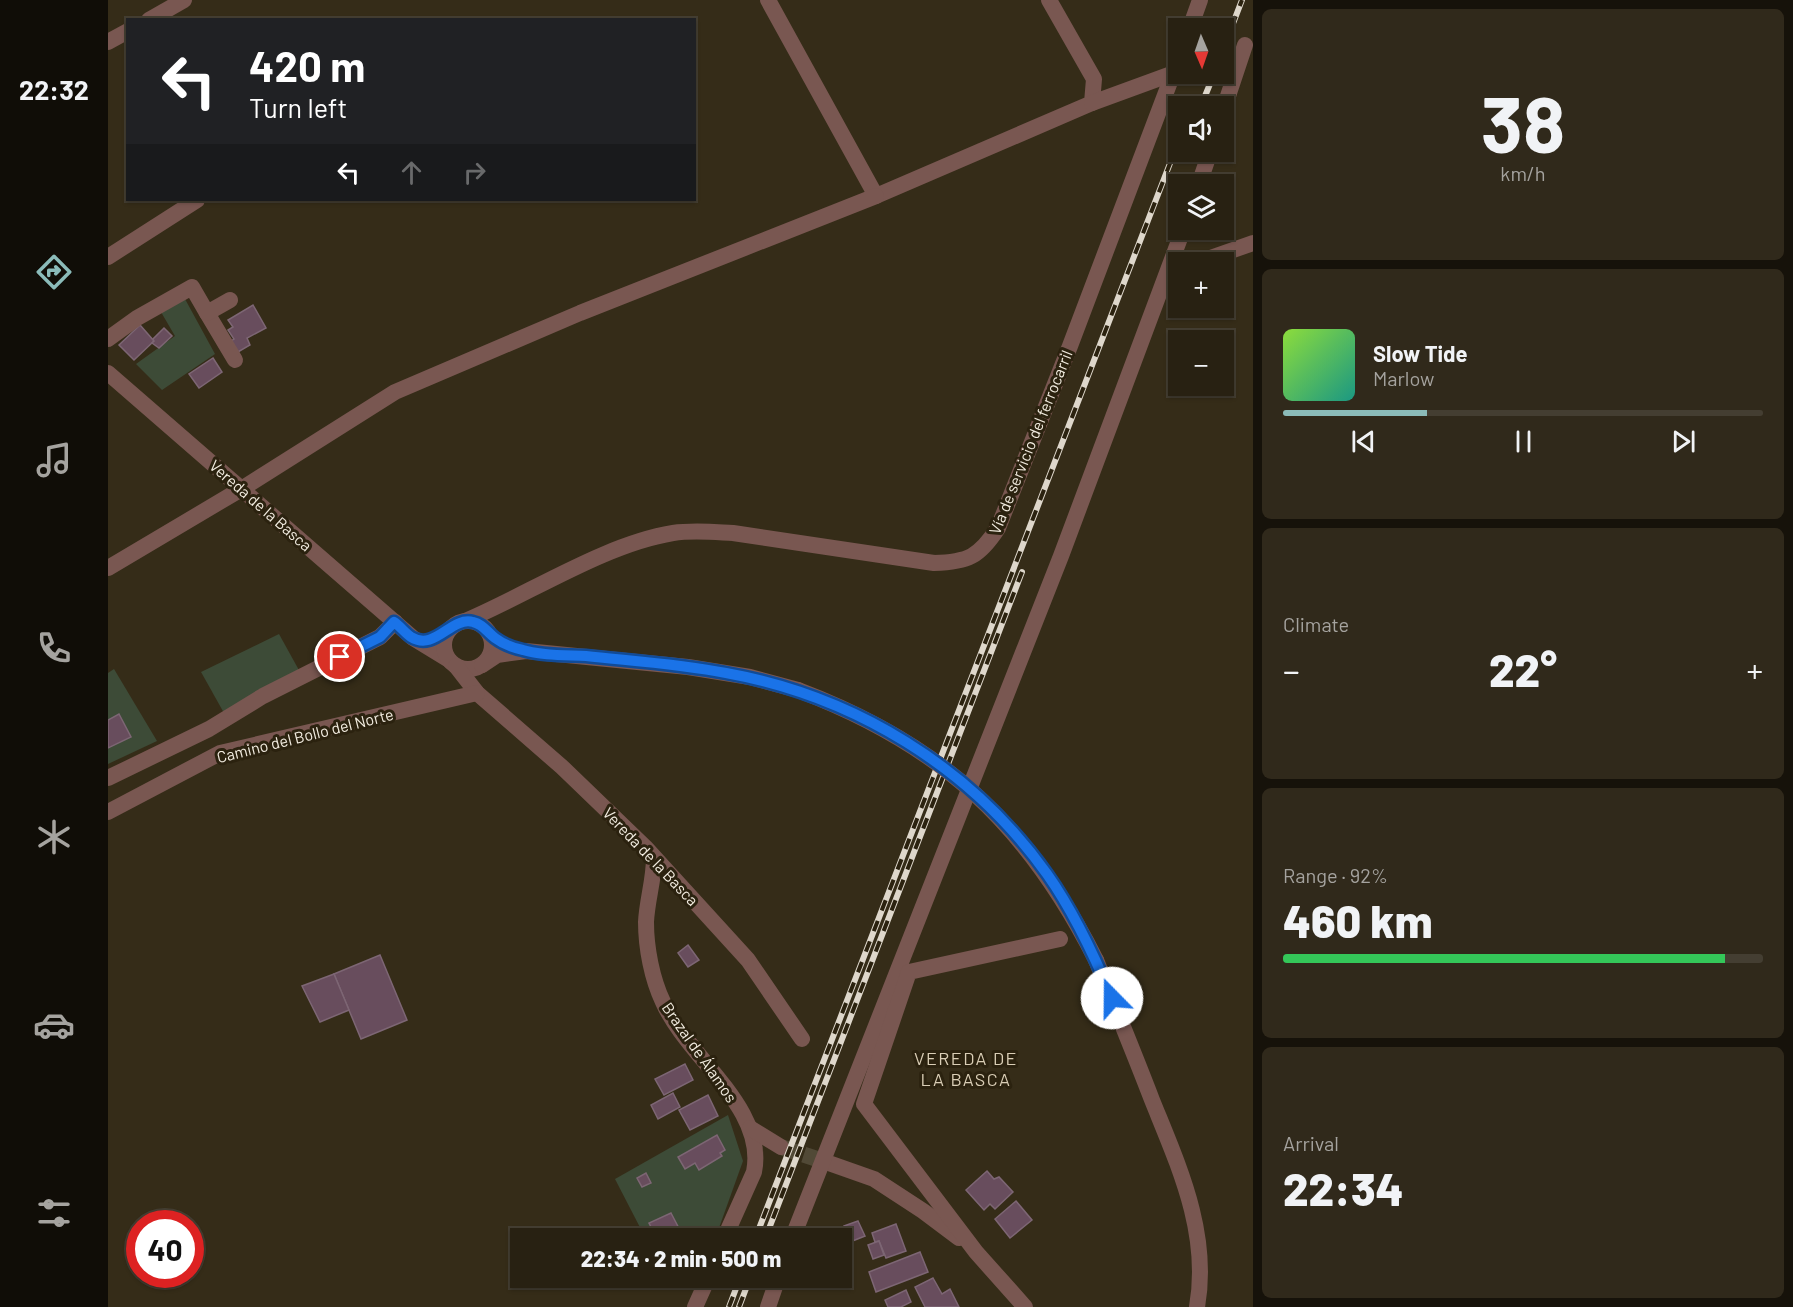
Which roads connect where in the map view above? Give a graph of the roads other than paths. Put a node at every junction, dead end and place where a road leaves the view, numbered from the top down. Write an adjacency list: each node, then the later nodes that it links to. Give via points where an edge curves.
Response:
1 (184, 0): 5 (street)
2 (768, 0): 14 (street)
3 (1049, 0): 13 (street, via 1094,79)
4 (1200, 0): 6 (street)
5 (152, 18)
6 (1194, 18)
7 (126, 32): 8 (street)
8 (108, 42)
9 (1245, 45): 12 (street)
10 (1168, 69): 13 (street)
11 (1169, 84): 27 (street, Vía de servicio del ferrocarril, via 998,528 985,547 971,558 934,563 733,533 674,533 635,542)
12 (1228, 96)
13 (1092, 103): 14 (street)
14 (876, 196): 25 (street, via 580,313 395,392)
15 (194, 201): 18 (street)
16 (1253, 243): 17 (street)
17 (1227, 252)
18 (108, 257)
19 (1168, 286): 43 (street)
20 (230, 300): 21 (street)
21 (207, 313): 22 (street, via 192,287); 23 (street)
22 (108, 339)
23 (235, 360)
24 (108, 372): 25 (street, Vereda de la Basca)
25 (243, 488): 26 (street); 29 (street, Vereda de la Basca)
26 (108, 568)
27 (494, 609): 28 (street, Vía de servicio del ferrocarril); 31 (street, via 488,620)
28 (465, 621): 30 (street); 31 (street, via 476,622)
29 (394, 622): 32 (street, Vereda de la Basca); 37 (street, via 380,637)
30 (448, 631): 32 (street, via 431,639); 34 (street, via 443,646)
31 (488, 633): 33 (street); 35 (street, via 492,647 487,660)
32 (413, 638): 34 (street, Vereda de la Basca)
33 (525, 651): 35 (street, via 506,653); 53 (street, bridge, via 688,667 798,690 889,732 941,765 974,793 1047,874 1096,960 1192,1207 1201,1274)
34 (453, 663): 35 (street, via 470,669); 36 (street, Vereda de la Basca)
35 (479, 666): 36 (street)
36 (477, 693): 38 (street, Camino del Bollo del Norte, via 220,753); 39 (street, Vereda de la Basca, via 562,767)
37 (108, 778)
38 (108, 812)
39 (654, 858): 41 (street, Vereda de la Basca, via 748,960); 42 (street, Brazal de Álamos, via 646,920 647,946 663,1003)
40 (1060, 939): 47 (street, via 909,972 864,1104)
41 (802, 1039)
42 (750, 1128): 44 (street, Brazal de Álamos); 44 (street, via 781,1147)
43 (823, 1161): 46 (street); 47 (street, via 874,1179)
44 (756, 1163): 45 (street)
45 (729, 1228)
46 (796, 1228)
47 (976, 1252): 52 (street)
48 (704, 1288): 50 (street)
49 (775, 1288): 51 (street)
50 (695, 1307)
51 (768, 1307)
52 (1025, 1307)
53 (1197, 1307)

